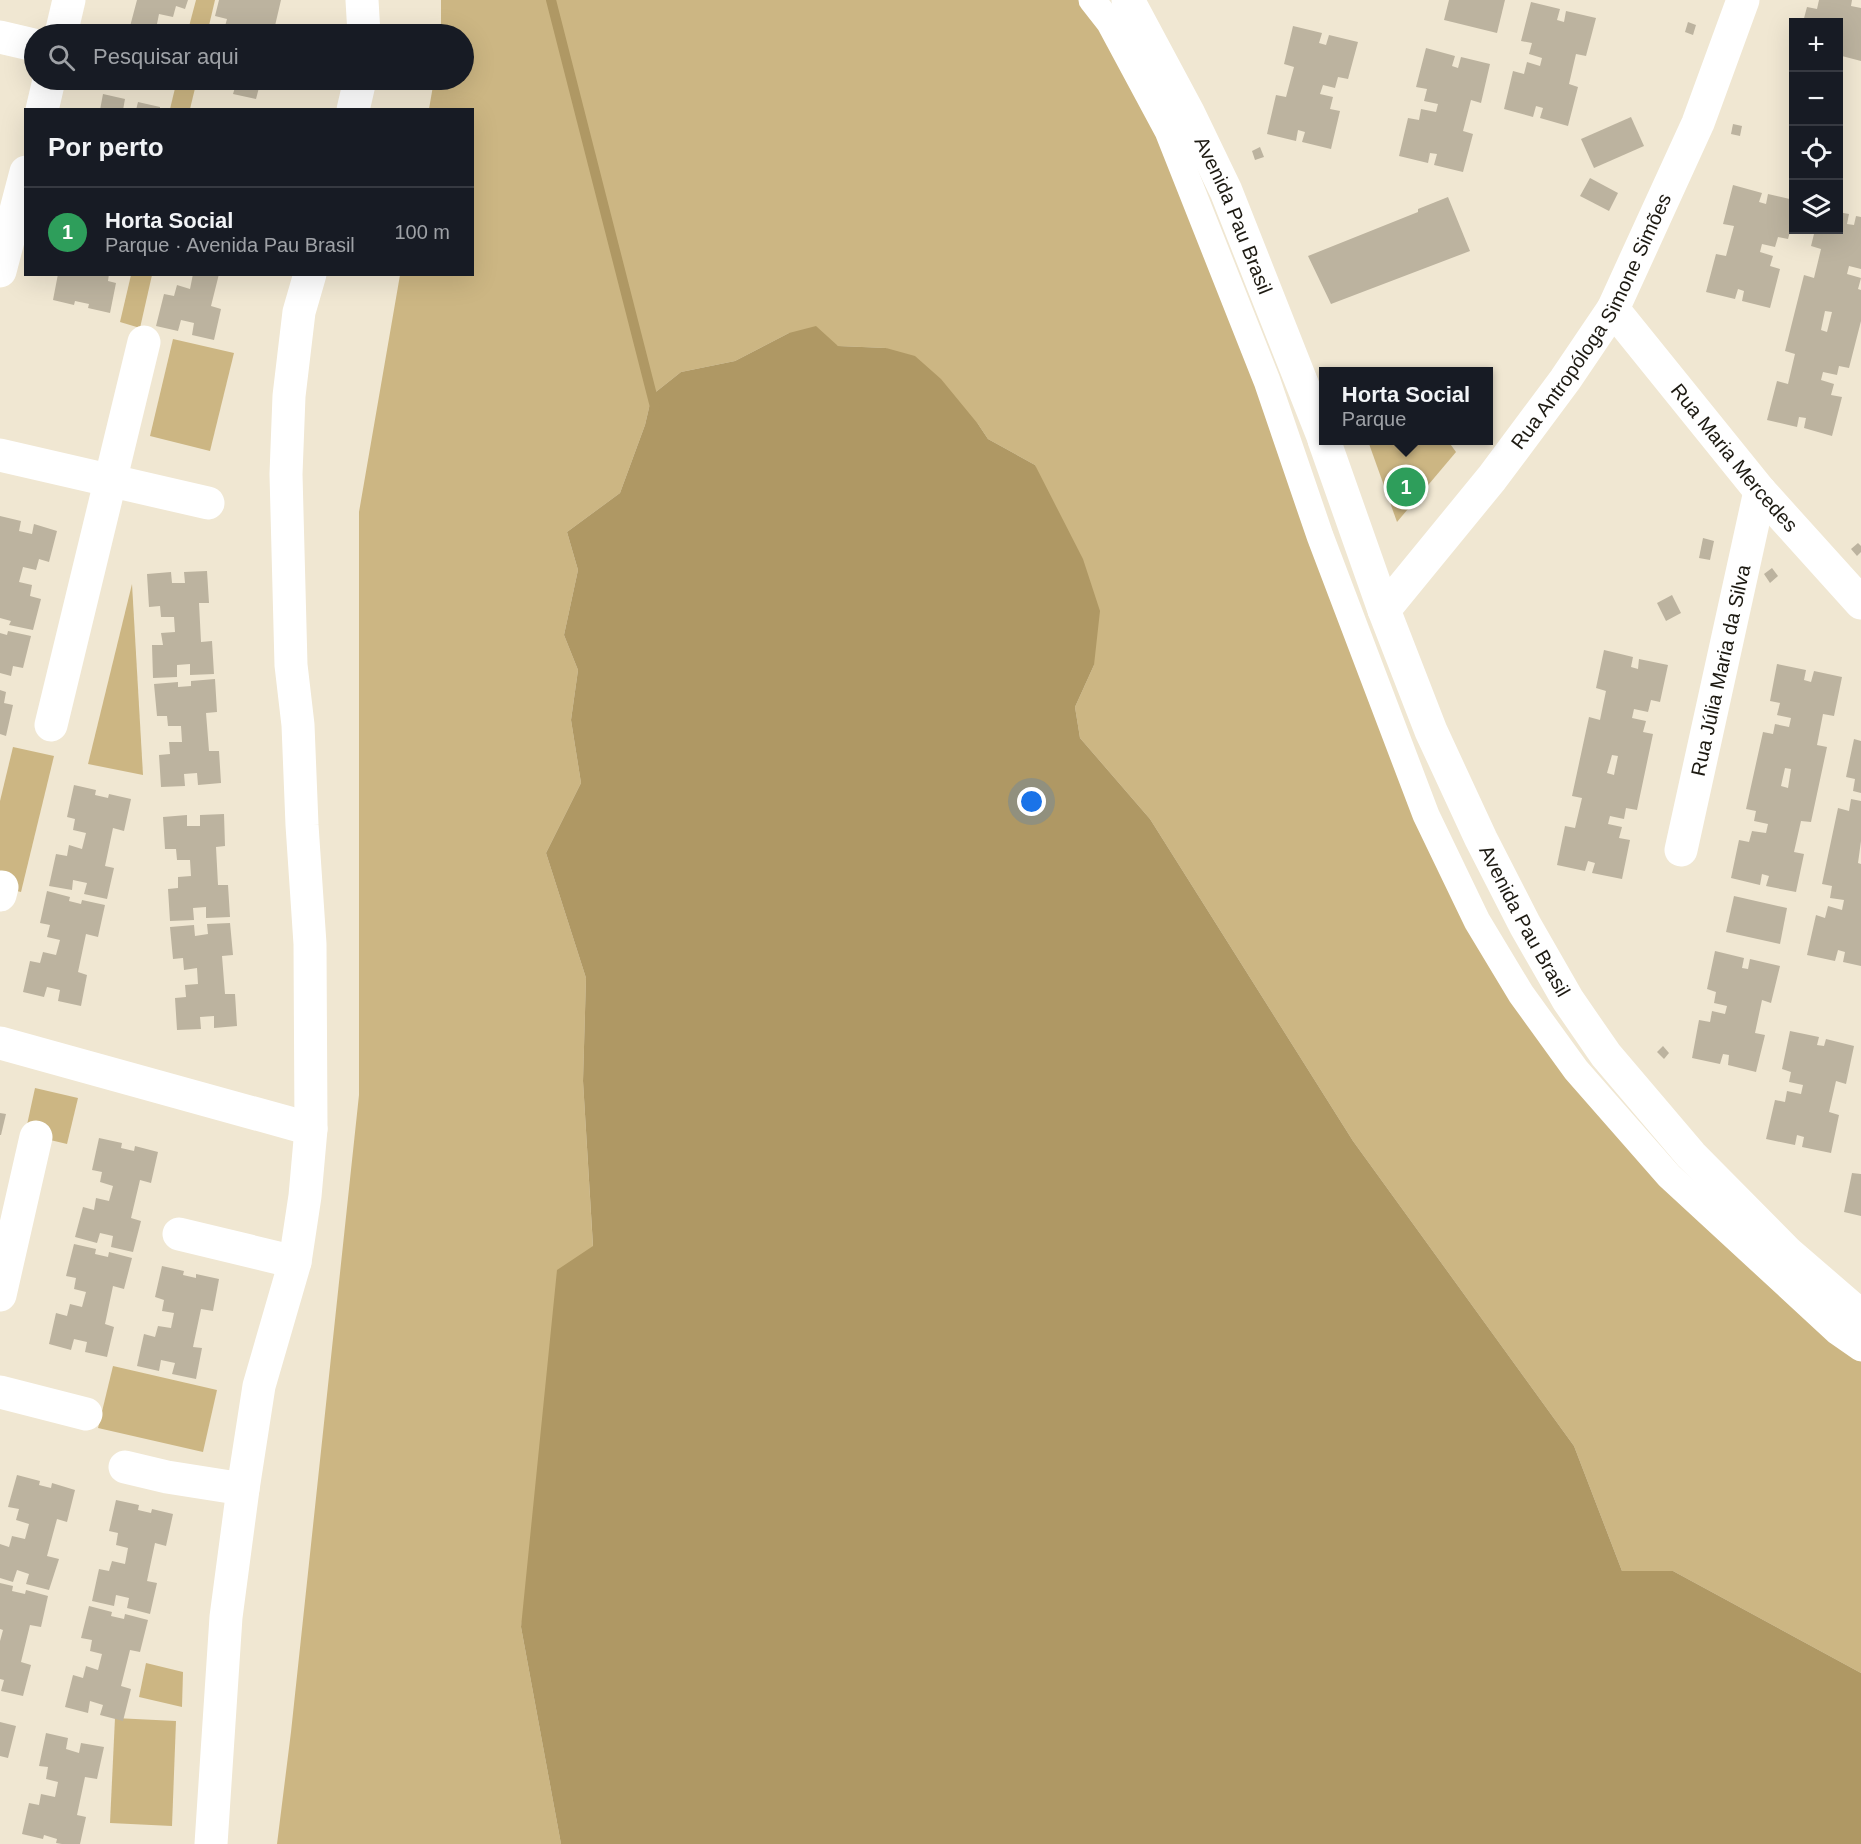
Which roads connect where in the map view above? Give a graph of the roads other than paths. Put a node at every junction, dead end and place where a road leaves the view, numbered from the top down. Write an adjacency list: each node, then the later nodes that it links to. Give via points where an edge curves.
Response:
1 (69, 0): 6 (street)
2 (362, 0): 7 (street)
3 (1092, 0): 36 (street, via 1110,23 1168,131 1267,381 1320,536 1426,815 1477,921 1521,993 1576,1070 1669,1176 1838,1332)
4 (1128, 0): 19 (street, Avenida Pau Brasil, via 1226,191)
5 (1743, 0): 17 (street, Rua Antropóloga Simone Simões, via 1698,123)
6 (63, 24)
7 (363, 24)
8 (0, 37): 9 (street)
9 (24, 43)
10 (47, 90): 12 (street)
11 (358, 90): 13 (street)
12 (42, 108)
13 (353, 108)
14 (24, 180): 15 (street)
15 (0, 272)
16 (310, 276): 30 (street, via 298,322 289,396 286,474 291,665 310,944)
17 (1613, 309): 23 (street, Rua Maria Mercedes); 26 (street, Rua Antropóloga Simone Simões, via 1492,478)
18 (144, 342): 22 (street)
19 (1319, 427)
20 (1326, 445): 26 (street, Avenida Pau Brasil)
21 (0, 455): 22 (street)
22 (110, 482): 24 (street); 27 (street)
23 (1760, 491): 25 (street, Rua Maria Mercedes); 28 (street, Rua Júlia Maria da Silva)
24 (208, 503)
25 (1861, 603)
26 (1384, 610): 35 (street, Avenida Pau Brasil, via 1431,731 1481,838 1568,1000 1606,1055 1691,1155 1788,1253)
27 (51, 724)
28 (1681, 850)
29 (0, 1043): 30 (street)
30 (311, 1129): 33 (street)
31 (36, 1137): 34 (street)
32 (179, 1233): 33 (street)
33 (295, 1262): 40 (street, via 259,1386)
34 (0, 1295)
35 (1861, 1316)
36 (1861, 1348)
37 (0, 1392): 38 (street)
38 (86, 1414)
39 (124, 1467): 40 (street)
40 (243, 1489): 41 (street, via 226,1617)
41 (212, 1844)

